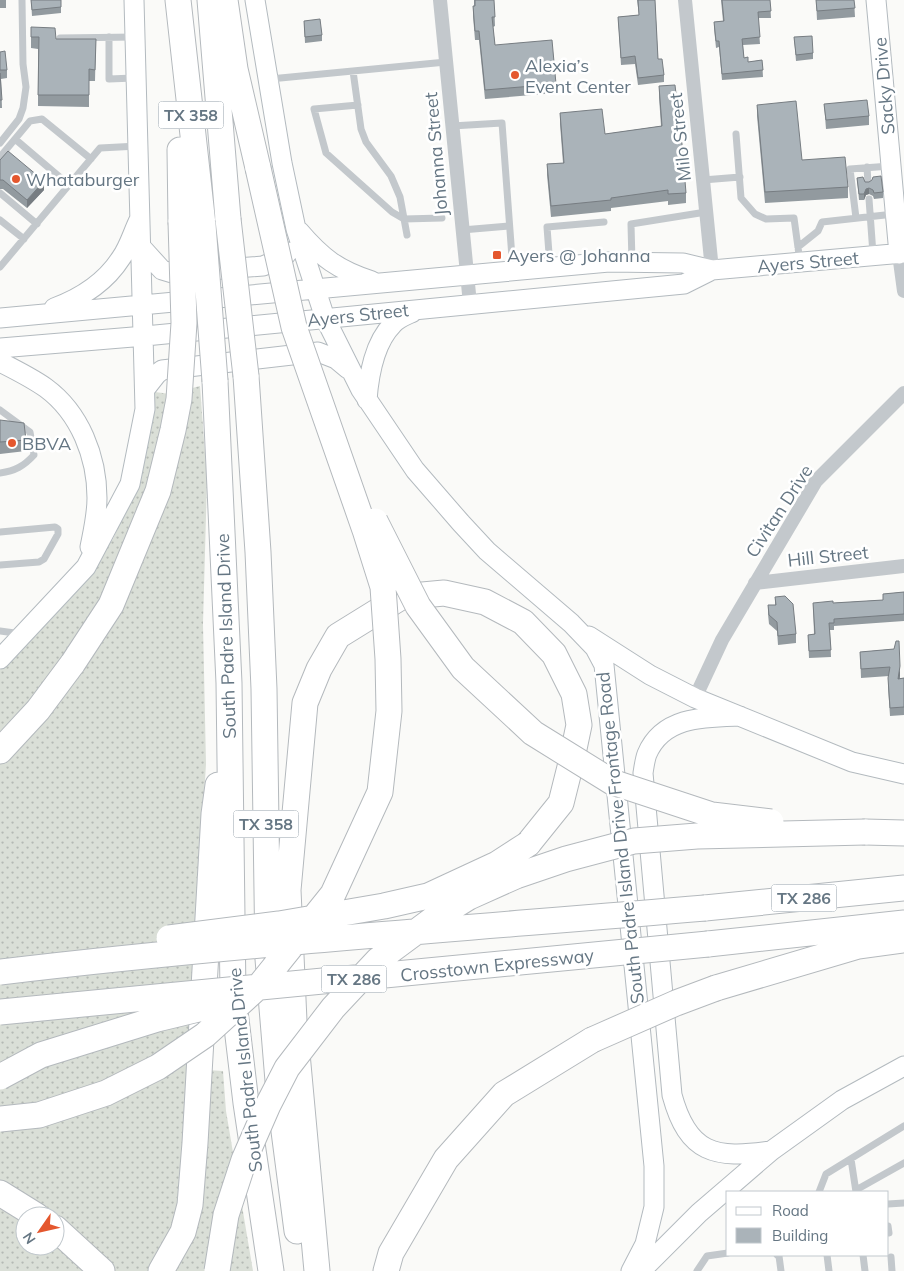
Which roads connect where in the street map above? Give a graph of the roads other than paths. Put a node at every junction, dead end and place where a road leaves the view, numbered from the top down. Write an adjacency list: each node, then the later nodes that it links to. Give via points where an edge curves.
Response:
1 (22, 0): 21 (lane, via 24,108 19,120)
2 (134, 0): 10 (main road)
3 (210, 0): 125 (highway, South Padre Island Drive / TX 358, bridge, via 228,219 246,376 258,552 264,688 268,959 279,1093)
4 (225, 0): 77 (highway, bridge, via 235,69 294,327)
5 (255, 0): 16 (main road, South Padre Island Drive Frontage Road)
6 (440, 0): 13 (street, Johanna Street)
7 (685, 0): 28 (street, Milo Street)
8 (876, 0): 26 (main road, Sacky Drive)
9 (178, 3): 43 (highway, South Padre Island Drive / TX 358)
10 (135, 37): 12 (lane); 15 (main road)
11 (60, 38): 12 (lane)
12 (109, 38): 15 (lane, via 109,80)
13 (446, 62): 14 (lane); 18 (street, Johanna Street)
14 (354, 71): 16 (lane); 17 (lane)
15 (136, 78): 22 (main road)
16 (268, 80): 45 (main road, South Padre Island Drive Frontage Road)
17 (358, 105): 39 (lane, via 366,142 391,176 400,197); 39 (lane, via 314,109 326,153)
18 (452, 126): 44 (lane, via 502,123); 46 (street, Johanna Street)
19 (736, 134): 27 (lane)
20 (15, 139): 23 (lane); 24 (lane, via 30,122 42,119); 30 (lane)
21 (0, 143)
22 (138, 146): 24 (lane, via 100,148); 36 (main road)
23 (0, 157)
24 (91, 159): 30 (lane)
25 (867, 168): 26 (lane); 29 (lane); 38 (lane, via 850,169)
26 (886, 169): 33 (main road, Sacky Drive)
27 (740, 177): 28 (lane); 50 (lane, via 741,198 754,214 766,219 794,218)
28 (703, 180): 34 (street, Milo Street)
29 (868, 183)
30 (70, 186): 42 (lane)
31 (0, 193): 42 (lane)
32 (869, 199): 35 (lane)
33 (889, 211): 35 (lane); 51 (main road, Sacky Drive)
34 (706, 212): 53 (lane, via 631,224); 56 (street, Milo Street)
35 (871, 216): 38 (lane); 52 (lane)
36 (140, 218): 49 (main road); 66 (main road, via 122,258 94,287 74,300)
37 (442, 218): 39 (lane)
38 (856, 218): 50 (lane, via 822,222)
39 (404, 219): 47 (lane)
40 (0, 220): 48 (lane)
41 (604, 222): 55 (lane, via 546,227)
42 (37, 224): 48 (lane)
43 (192, 224): 88 (highway, South Padre Island Drive / TX 358, bridge, via 215,381); 91 (highway, bridge, via 180,399 158,491 111,605 38,710)
44 (509, 226): 46 (lane); 57 (lane)
45 (296, 229): 49 (main road, via 292,248 284,257 263,266 172,273 162,270); 59 (main road, via 337,267); 60 (main road, South Padre Island Drive Frontage Road)
46 (462, 230): 58 (street, Johanna Street)
47 (407, 235)
48 (24, 239): 54 (lane)
49 (142, 248): 64 (main road)
50 (799, 254): 52 (main road, Ayers Street); 56 (main road, Ayers Street)
51 (901, 254): 52 (main road, Ayers Street); 61 (street, Sacky Drive)
52 (873, 256)
53 (632, 262): 55 (main road, Ayers Street); 56 (main road, Ayers Street, via 683,263)
54 (0, 267)
55 (550, 268): 57 (main road, Ayers Street); 62 (main road)
56 (712, 270): 62 (main road, Ayers Street, via 684,284)
57 (512, 271): 58 (main road, Ayers Street)
58 (466, 276): 59 (main road, Ayers Street); 63 (street, Johanna Street)
59 (378, 283): 60 (main road, Ayers Street)
60 (315, 289): 64 (main road, Ayers Street); 68 (main road, South Padre Island Drive Frontage Road)
61 (904, 291)
62 (570, 295): 63 (main road, Ayers Street)
63 (470, 304): 65 (main road, Ayers Street)
64 (143, 305): 66 (main road, Ayers Street); 69 (main road)
65 (417, 310): 68 (main road, Ayers Street); 75 (main road, via 394,322 384,334 368,381)
66 (36, 315): 67 (main road, Ayers Street)
67 (0, 318)
68 (325, 318): 69 (main road, Ayers Street); 72 (main road, South Padre Island Drive Frontage Road)
69 (145, 336): 70 (main road, Ayers Street); 73 (main road)
70 (0, 348)
71 (0, 362): 81 (main road, via 48,389 66,406 84,434 94,465 97,499)
72 (351, 372): 73 (main road, via 318,352 162,370); 75 (main road, South Padre Island Drive Frontage Road)
73 (146, 388): 81 (main road, via 130,484)
74 (904, 393): 83 (street, Civitan Drive, via 816,481)
75 (367, 400): 84 (main road, South Padre Island Drive Frontage Road, via 415,470 487,551)
76 (0, 410): 78 (lane, via 30,432 34,455 12,472)
77 (325, 413): 93 (highway, bridge, via 418,606 463,668 533,733 612,782 712,815); 104 (highway, bridge, via 383,587 389,710 380,792 361,834 333,894 260,985 205,1035 158,1066 106,1093 39,1115)
78 (0, 473)
79 (0, 532): 80 (lane, via 55,526 58,529 44,559)
80 (0, 565)
81 (86, 566): 86 (main road)
82 (904, 566): 83 (street, Hill Street)
83 (755, 583): 89 (street, Civitan Drive, via 722,640)
84 (570, 623): 89 (main road, via 650,675); 128 (main road, South Padre Island Drive Frontage Road, via 595,648 604,665 654,1166 654,1207 645,1244)
85 (0, 631): 86 (lane)
86 (24, 634): 87 (main road)
87 (0, 658)
88 (229, 683): 122 (highway, via 214,814 190,1205 183,1232); 124 (highway, South Padre Island Drive / TX 358, via 234,994 246,1103)
89 (696, 698): 90 (main road)
90 (740, 716): 92 (main road, via 852,762); 106 (main road, via 694,718 671,726 647,754 643,773 672,1095 677,1115 688,1134 704,1148 744,1155)
91 (0, 751)
92 (904, 774)
93 (865, 832): 94 (highway); 123 (highway, bridge, via 697,836 634,841 566,858 516,876 469,897 432,920 378,960 333,1008 287,1068 244,1160 226,1214)
94 (904, 833)
95 (904, 888): 99 (highway, TX 286, bridge)
96 (904, 923): 100 (highway, Crosstown Expressway / TX 286, bridge)
97 (904, 940): 127 (highway, bridge, via 858,946 676,1002 592,1040 504,1094 446,1159 391,1252)
98 (0, 959): 126 (highway, bridge, via 279,924 384,906 428,896 498,864 528,844 561,803 579,725 574,694 554,654 523,622 485,602 444,593 401,597 338,636 319,669 306,703 288,890 294,1021)
99 (0, 972)
100 (312, 983): 101 (highway, Crosstown Expressway / TX 286, bridge); 103 (highway, bridge, via 157,1018 41,1055)
101 (0, 1012)
102 (904, 1066): 106 (main road, via 842,1100)
103 (0, 1077)
104 (0, 1119)
105 (904, 1126): 107 (lane)
106 (771, 1151): 129 (main road, via 699,1213)
107 (851, 1159): 109 (lane, via 826,1174); 110 (lane)
108 (904, 1163): 110 (lane)
109 (820, 1191)
110 (856, 1191)
111 (0, 1193): 114 (highway)
112 (904, 1203): 113 (lane)
113 (889, 1204)
114 (21, 1206)
115 (65, 1237): 121 (highway)
116 (726, 1254): 130 (lane, via 707,1256)
117 (779, 1256): 131 (lane)
118 (827, 1256): 132 (lane)
119 (863, 1256): 133 (lane)
120 (891, 1258): 134 (lane)
121 (102, 1271)
122 (161, 1271)
123 (217, 1271)
124 (271, 1271)
125 (302, 1271)
126 (317, 1271)
127 (386, 1271)
128 (631, 1271)
129 (641, 1271)
130 (697, 1271)
131 (781, 1271)
132 (829, 1271)
133 (865, 1271)
134 (892, 1271)

